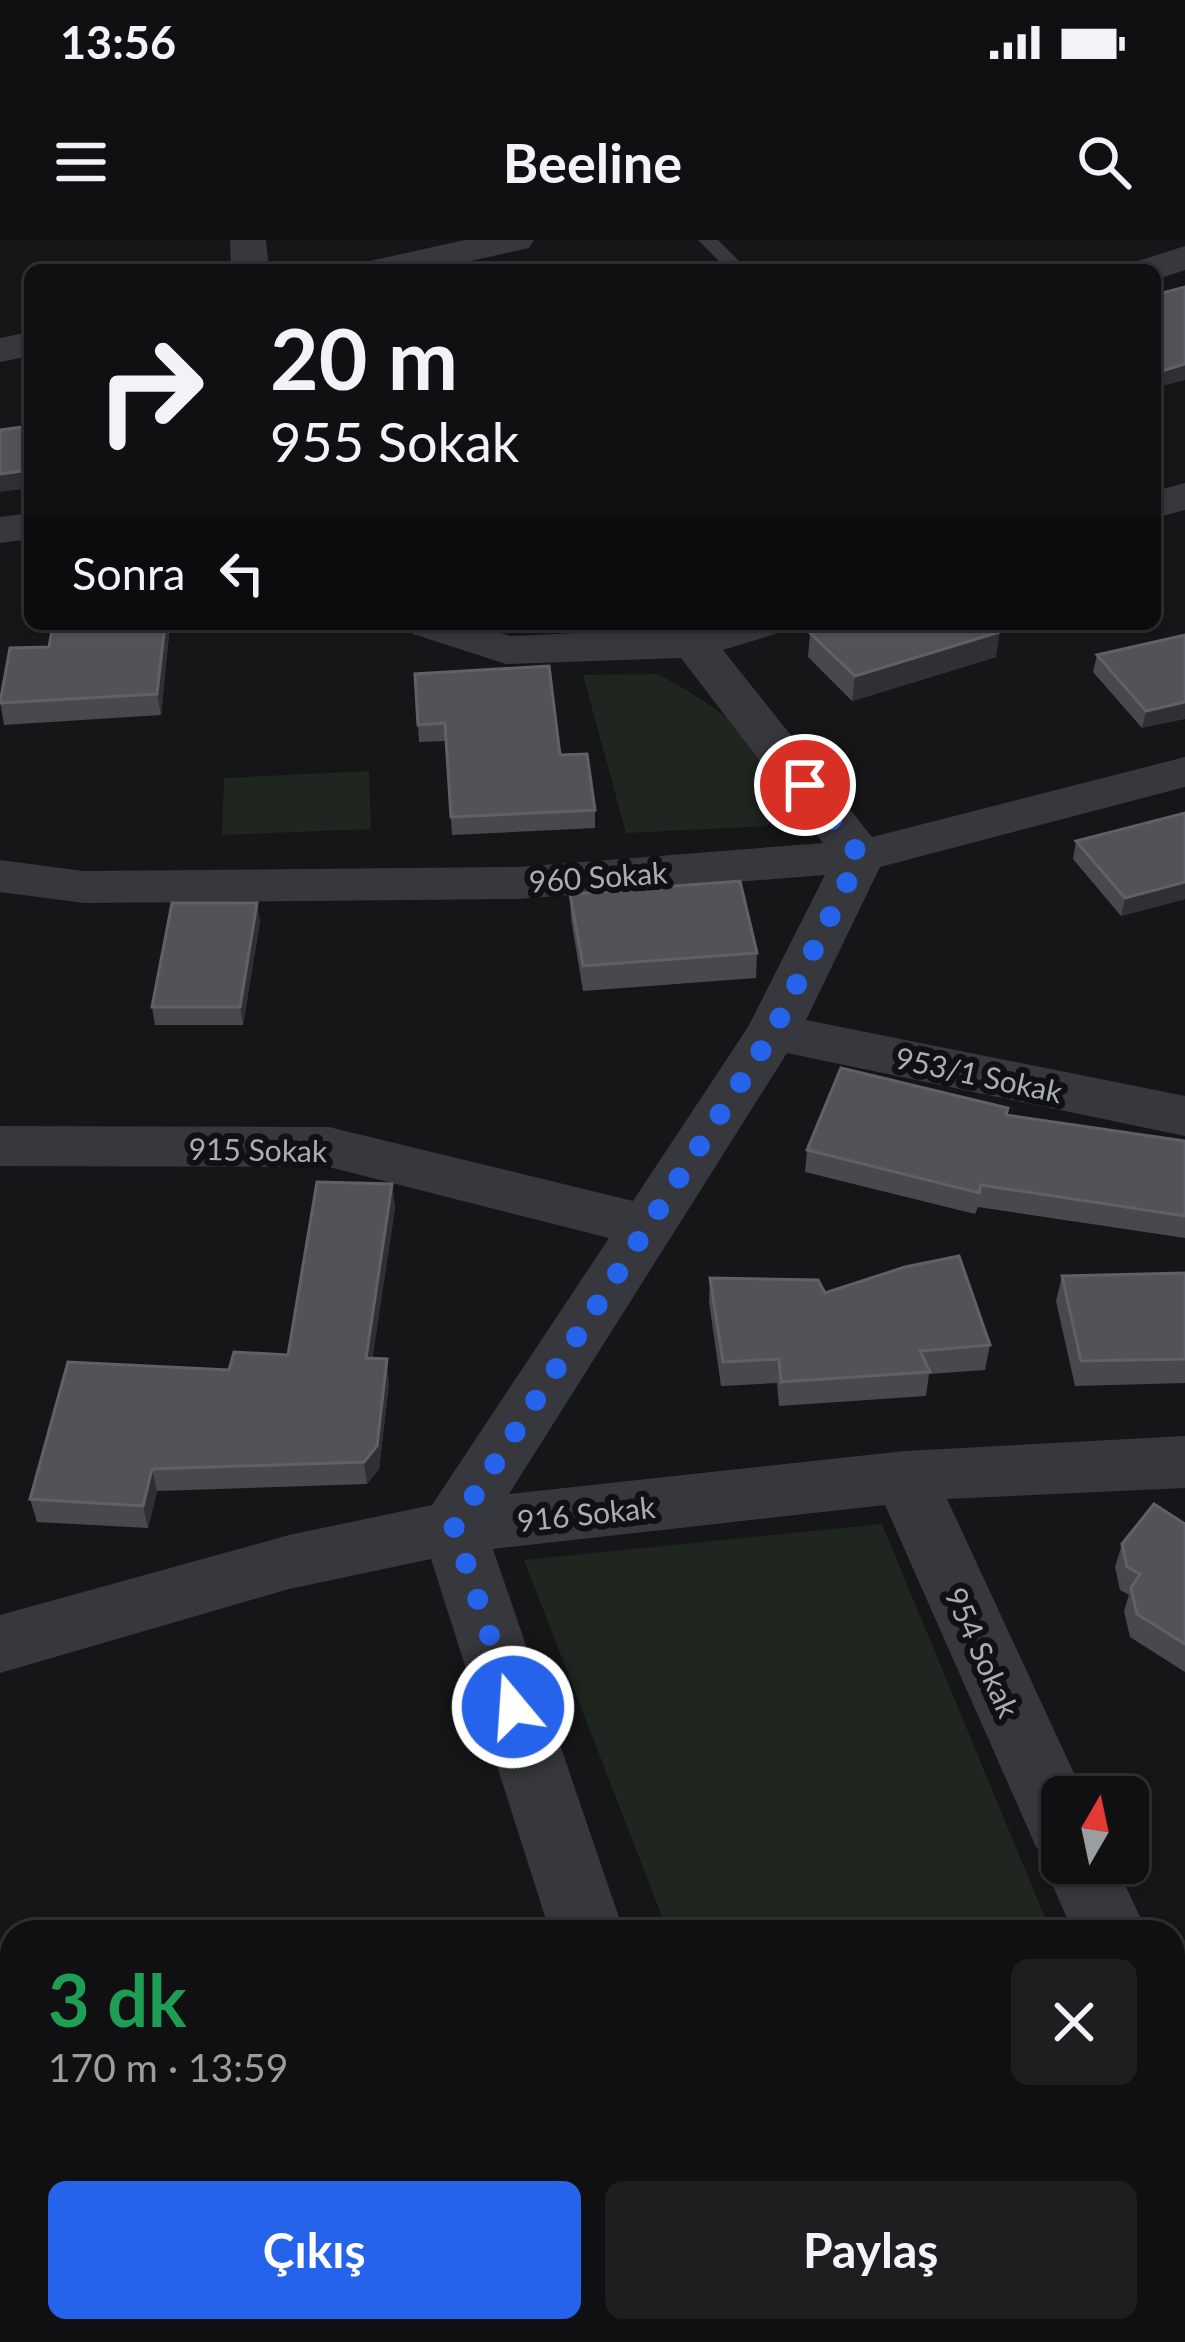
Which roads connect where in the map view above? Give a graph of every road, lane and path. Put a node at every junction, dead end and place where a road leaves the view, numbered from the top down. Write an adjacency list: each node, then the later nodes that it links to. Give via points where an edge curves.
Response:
1 (516, 240): 3 (street)
2 (707, 240): 4 (lane)
3 (406, 264)
4 (733, 264)
5 (447, 630): 7 (street, via 506,650)
6 (740, 630): 7 (street)
7 (694, 644): 9 (street)
8 (1185, 772): 9 (street, 960 Sokak)
9 (860, 856): 10 (street, 960 Sokak, via 518,883 84,887); 11 (street)
10 (0, 876)
11 (773, 1032): 12 (street, 953/1 Sokak); 14 (street)
12 (1185, 1116)
13 (0, 1146): 14 (street, 915 Sokak, via 328,1147)
14 (651, 1227): 17 (street)
15 (1185, 1462): 16 (street, 916 Sokak)
16 (905, 1477): 17 (street, 916 Sokak); 19 (street, 954 Sokak)
17 (454, 1527): 18 (street, 916 Sokak, via 289,1562); 21 (street)
18 (0, 1644)
19 (1041, 1779)
20 (1088, 1884): 22 (street)
21 (583, 1920)
22 (1104, 1920)

